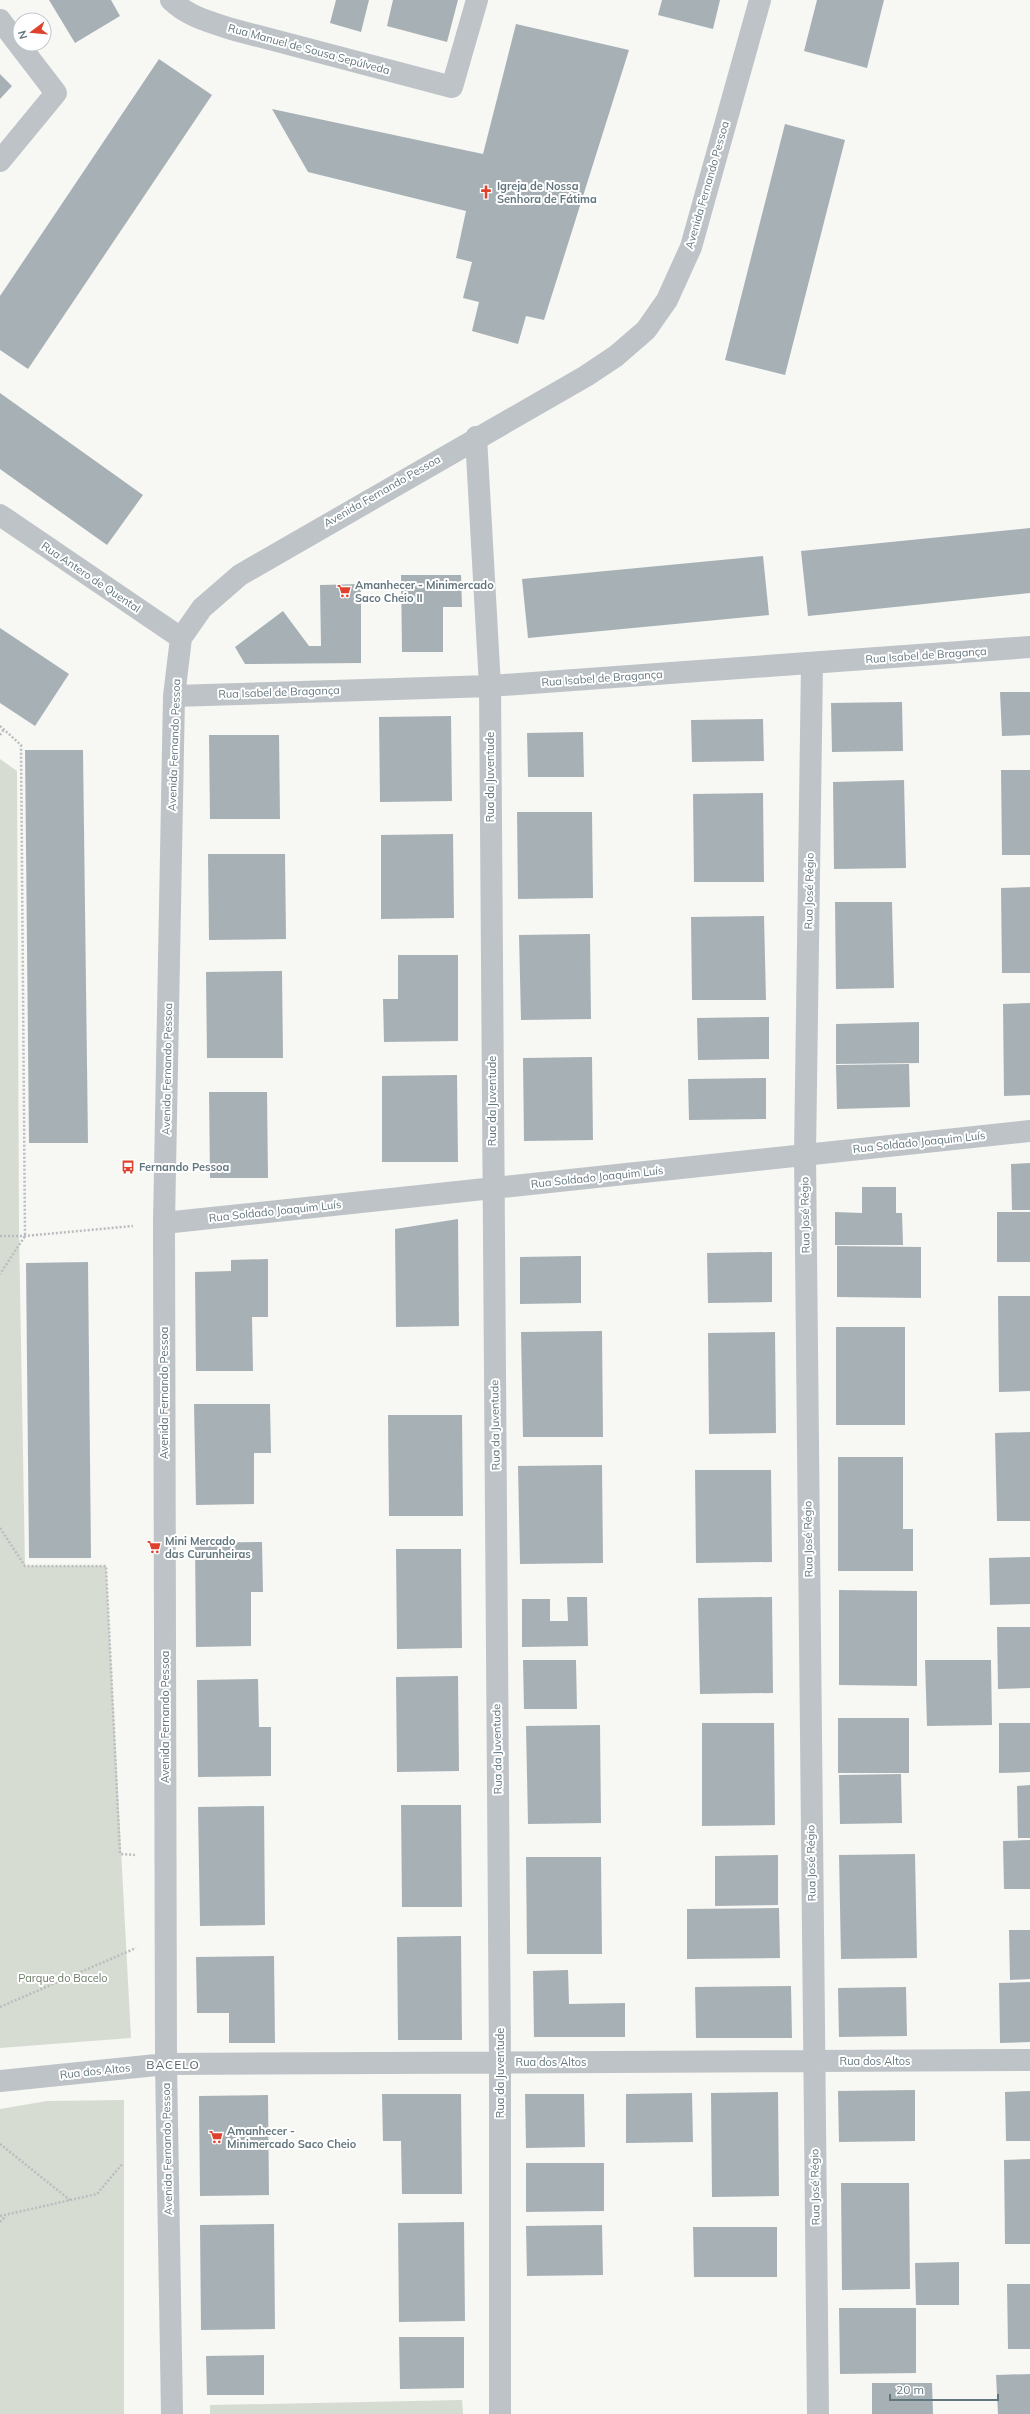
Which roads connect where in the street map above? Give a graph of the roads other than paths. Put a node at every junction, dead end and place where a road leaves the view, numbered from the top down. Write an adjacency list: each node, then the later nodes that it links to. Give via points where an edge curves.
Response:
1 (172, 0): 2 (street, Rua Manuel de Sousa Sepúlveda, via 177,6 200,19 235,30 452,87)
2 (477, 0)
3 (760, 0): 6 (street, Avenida Fernando Pessoa, via 691,247 667,300 646,330 616,356 586,376)
4 (0, 20): 5 (street, via 56,93)
5 (0, 161)
6 (476, 437): 8 (street, Avenida Fernando Pessoa, via 240,575 202,608); 11 (street, Rua da Juventude)
7 (0, 516): 8 (street, Rua Antero de Quental)
8 (181, 638): 12 (street, Avenida Fernando Pessoa)
9 (1030, 647): 10 (street, Rua Isabel de Bragança)
10 (812, 664): 11 (street, Rua Isabel de Bragança); 14 (street, Rua José Régio)
11 (490, 686): 12 (street, Rua Isabel de Bragança); 15 (street, Rua da Juventude)
12 (174, 696): 16 (street, Avenida Fernando Pessoa)
13 (1030, 1131): 14 (street, Rua Soldado Joaquim Luís)
14 (805, 1154): 15 (street, Rua Soldado Joaquim Luís); 18 (street, Rua José Régio)
15 (492, 1188): 16 (street, Rua Soldado Joaquim Luís); 19 (street, Rua da Juventude)
16 (164, 1222): 20 (street, Avenida Fernando Pessoa)
17 (1030, 2060): 18 (street, Rua dos Altos)
18 (813, 2061): 19 (street, Rua dos Altos); 24 (street, Rua José Régio)
19 (500, 2063): 20 (street, Rua dos Altos); 23 (street, Rua da Juventude)
20 (166, 2064): 21 (street, Rua dos Altos); 22 (street, Avenida Fernando Pessoa)
21 (0, 2081)
22 (172, 2414)
23 (500, 2414)
24 (818, 2414)

